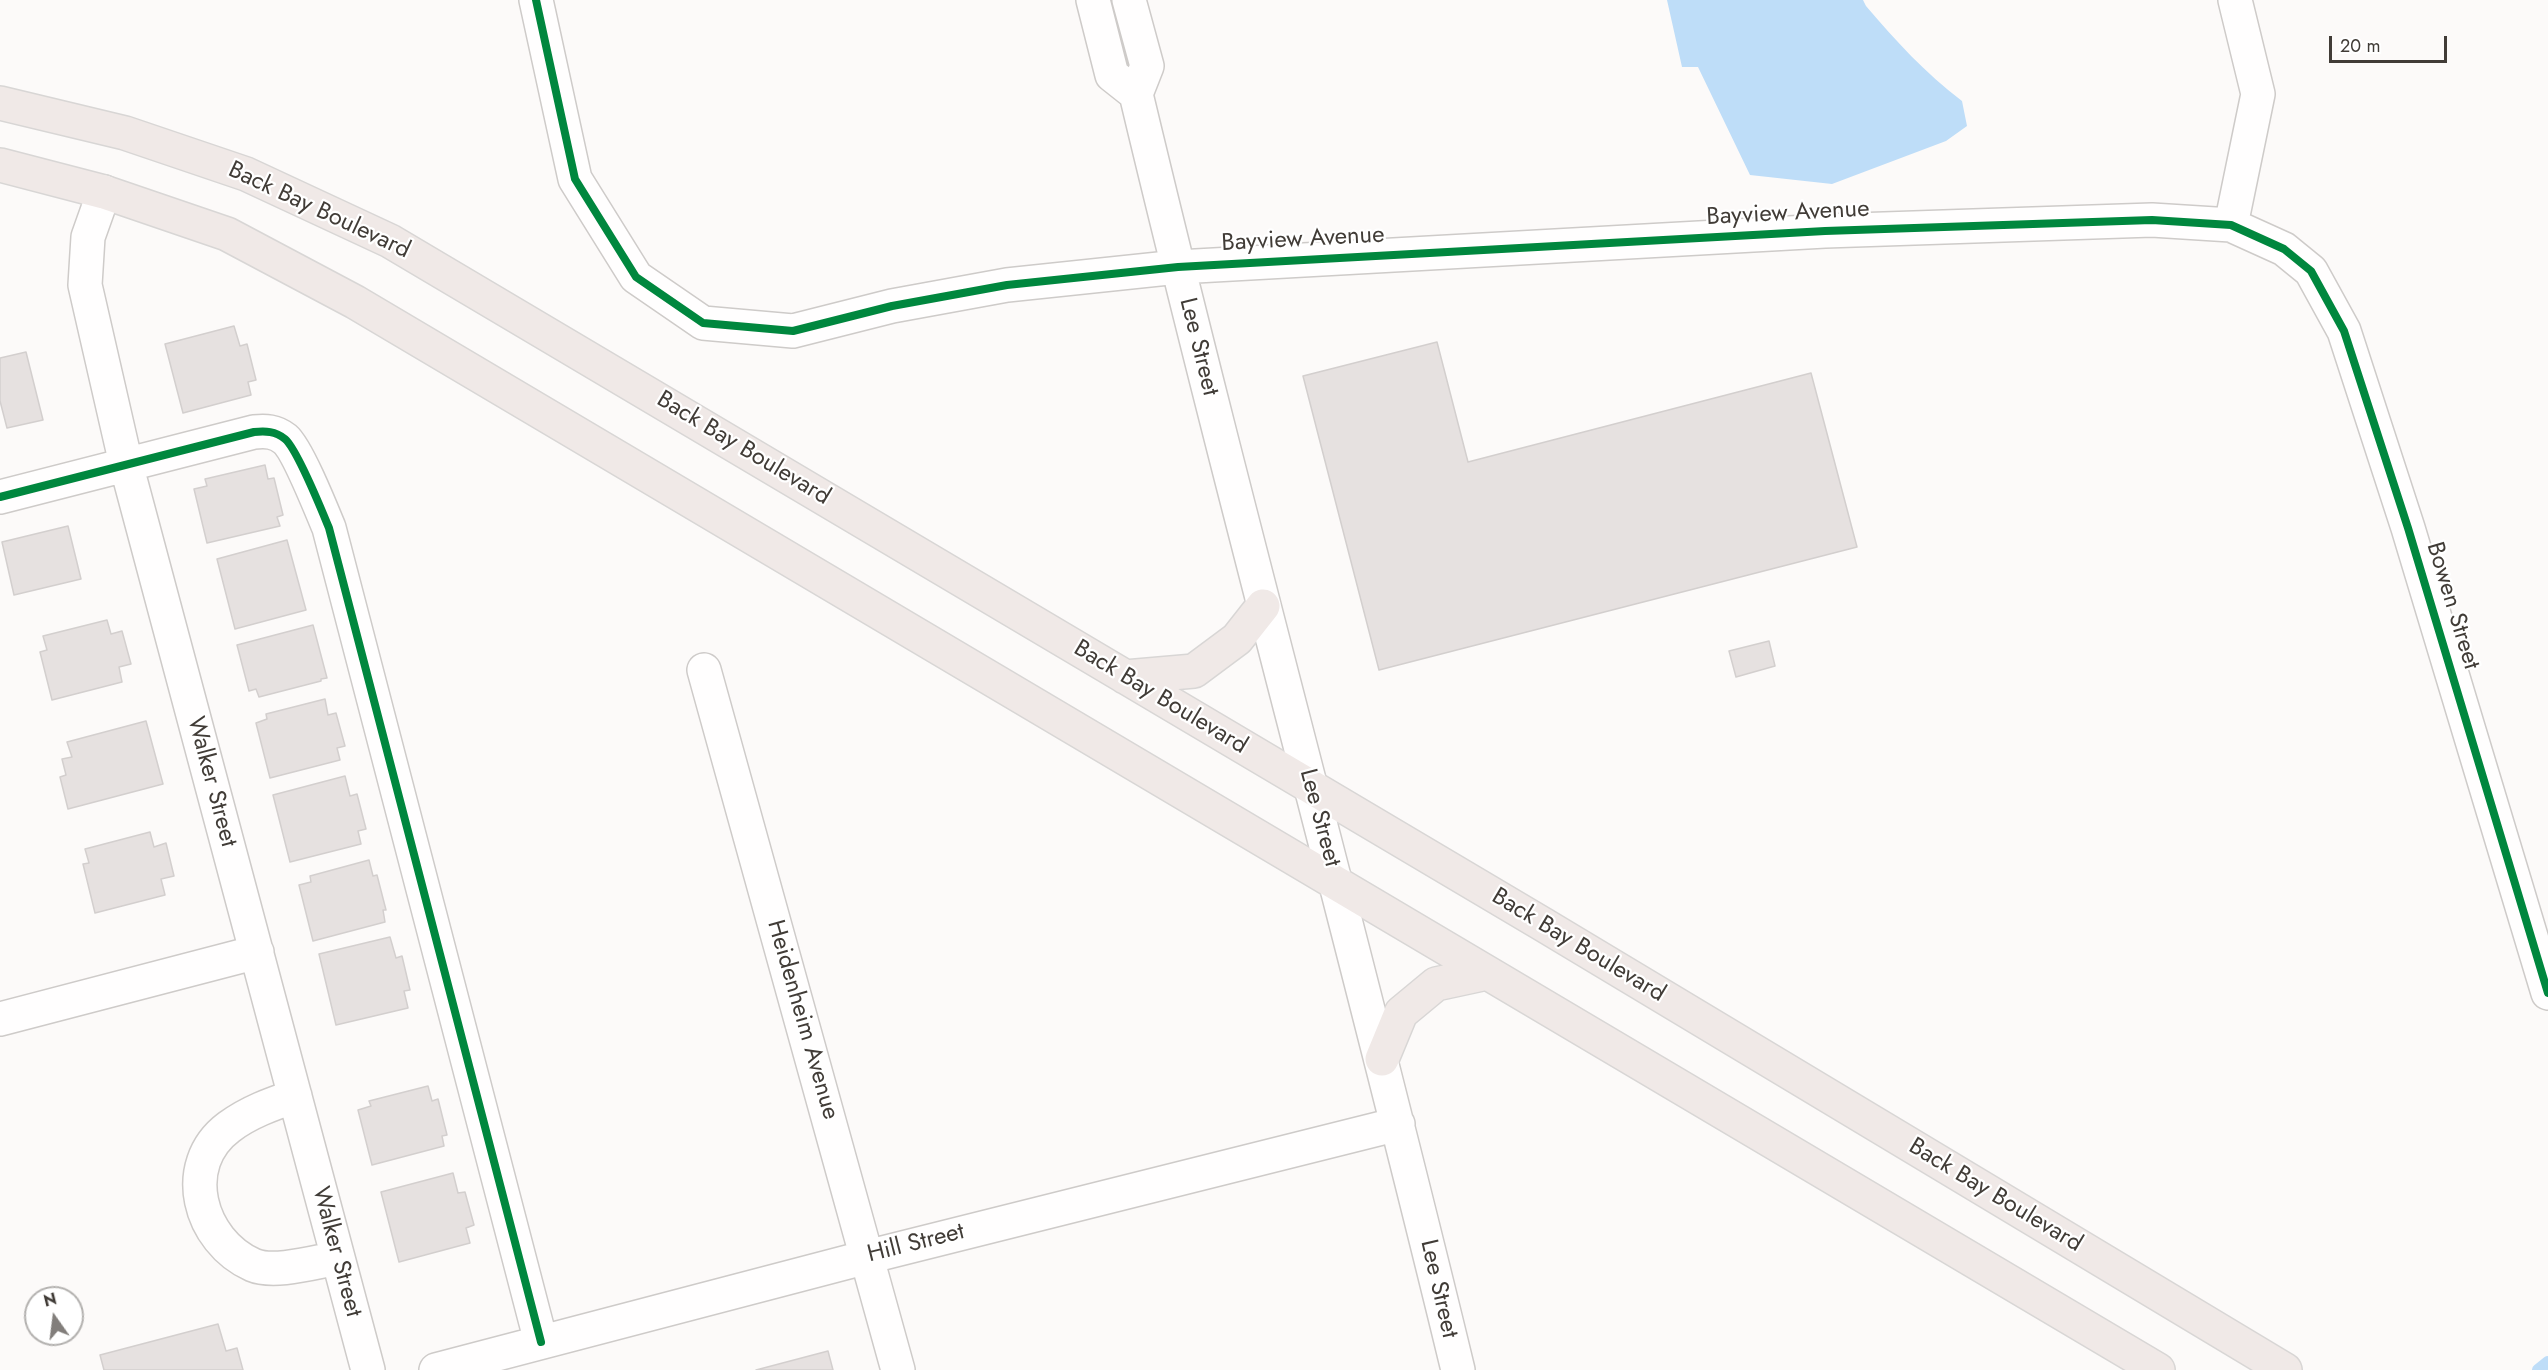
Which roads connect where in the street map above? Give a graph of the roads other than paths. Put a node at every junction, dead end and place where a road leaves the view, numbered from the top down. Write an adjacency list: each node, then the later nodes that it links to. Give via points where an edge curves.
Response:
1 (536, 0): 11 (street, Bayview Avenue, via 575,179 636,277 703,323 793,331 892,306 1007,285)
2 (1093, 0): 5 (street, via 1112,75)
3 (1129, 0): 5 (street, via 1147,66)
4 (2235, 0): 9 (street, via 2258,94)
5 (1136, 94): 11 (street, Lee Street)
6 (0, 103): 16 (main road, Back Bay Boulevard, via 125,133 246,174 390,241)
7 (0, 165): 8 (main road)
8 (104, 192): 12 (street, Walker Street, via 88,237 85,285); 18 (main road, via 227,234 355,302)
9 (2231, 225): 10 (street, Bayview Avenue); 11 (street, Bayview Avenue, via 2152,220 1825,231)
10 (2284, 249): 21 (street, Bowen Street, via 2311,271 2344,331 2408,528)
11 (1178, 267): 14 (street, Lee Street)
12 (126, 464): 13 (street); 19 (street, Walker Street); 28 (street, via 270,431 286,440 316,496 329,528)
13 (0, 497)
14 (1263, 606): 16 (main road, via 1237,639 1194,671); 17 (street, Lee Street)
15 (704, 670): 26 (street, Heidenheim Avenue)
16 (1125, 677): 17 (main road, Back Bay Boulevard)
17 (1311, 787): 18 (street, Lee Street); 34 (main road, Back Bay Boulevard)
18 (1337, 885): 20 (main road); 23 (street, Lee Street)
19 (257, 952): 22 (street); 24 (street, Walker Street)
20 (1487, 972): 23 (main road, via 1436,984 1401,1013); 33 (main road)
21 (2548, 993)
22 (0, 1019)
23 (1382, 1059): 25 (street, Lee Street)
24 (295, 1096): 27 (street, Walker Street); 27 (street, via 264,1106 228,1127 212,1145 200,1175 201,1204 209,1225 227,1247 253,1265 276,1268)
25 (1398, 1124): 26 (street, Hill Street); 32 (street, Lee Street)
26 (867, 1257): 28 (street, Hill Street); 31 (street, Heidenheim Avenue)
27 (338, 1258): 29 (street, Walker Street)
28 (541, 1342): 30 (street, Hill Street)
29 (368, 1370)
30 (436, 1370)
31 (898, 1370)
32 (1458, 1370)
33 (2158, 1370)
34 (2285, 1370)

